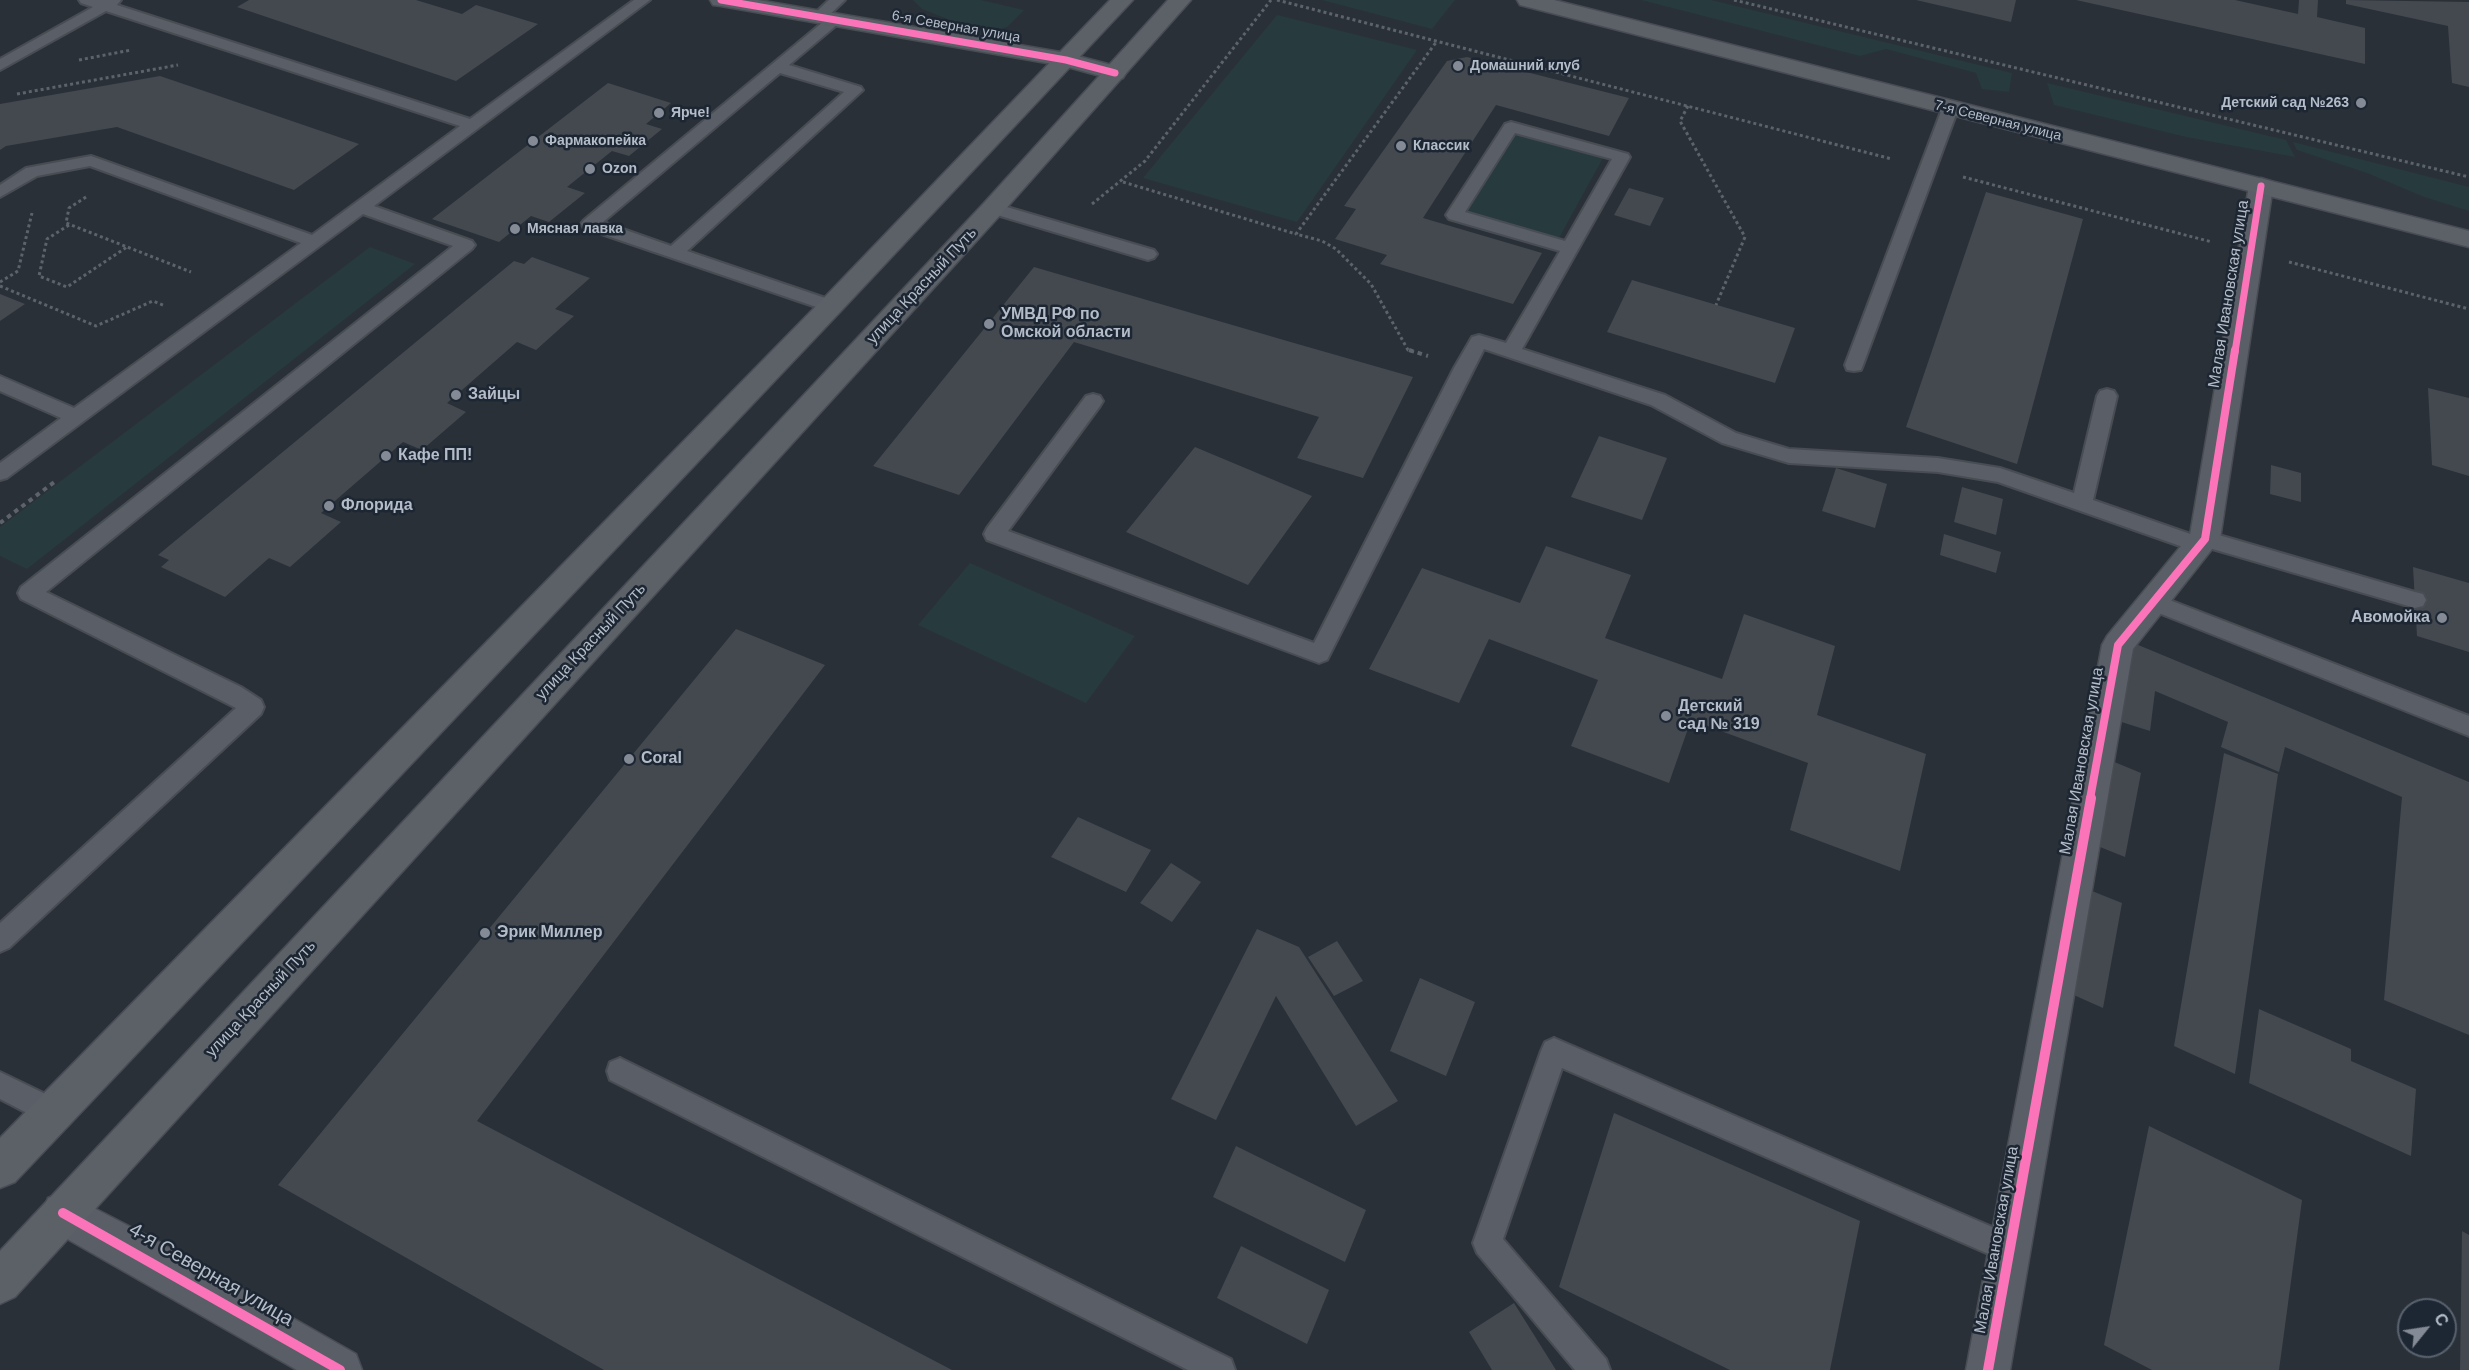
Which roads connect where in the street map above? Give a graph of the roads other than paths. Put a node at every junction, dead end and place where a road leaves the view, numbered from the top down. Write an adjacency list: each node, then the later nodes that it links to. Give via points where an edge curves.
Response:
1 (86, 0): 7 (lane)
2 (643, 0): 14 (lane)
3 (721, 0): 8 (street, 6-я Северная улица)
4 (1122, 0): 9 (main road)
5 (1180, 0): 12 (main road, улица Красный Путь)
6 (1528, 0): 13 (main road, 7-я Северная улица)
7 (110, 3): 10 (lane); 14 (lane)
8 (830, 12): 9 (street, 6-я Северная улица); 11 (lane)
9 (1066, 60): 12 (street, 6-я Северная улица); 24 (main road)
10 (0, 65)
11 (778, 67): 22 (lane, via 855,90); 22 (lane, via 590,224)
12 (1115, 73): 18 (main road, улица Красный Путь)
13 (1950, 109): 15 (main road, 7-я Северная улица); 26 (lane)
14 (472, 125): 17 (lane)
15 (2261, 186): 19 (main road, 7-я Северная улица); 33 (street, Малая Ивановская улица)
16 (0, 192): 20 (lane, via 33,172 92,161)
17 (359, 207): 20 (lane); 37 (lane, via 466,246 29,593 254,706)
18 (993, 208): 23 (lane); 42 (main road, улица Красный Путь)
19 (2469, 239)
20 (312, 241): 30 (lane)
21 (1570, 248): 21 (lane, via 1622,157 1511,127 1455,215); 25 (lane)
22 (674, 252): 24 (lane)
23 (1148, 254)
24 (831, 306): 40 (main road)
25 (1512, 350): 29 (lane, via 1479,341 1318,654 994,534); 32 (lane, via 1658,400 1729,438 1789,456 1938,465 2000,475)
26 (1854, 365)
27 (0, 383): 30 (lane)
28 (2107, 396): 32 (lane)
29 (1094, 401)
30 (76, 417): 31 (lane)
31 (0, 473)
32 (2082, 504): 33 (lane)
33 (2203, 542): 34 (lane); 35 (street, Малая Ивановская улица)
34 (2415, 600)
35 (2154, 602): 36 (lane); 43 (street, Малая Ивановская улица, via 2118,645)
36 (2469, 726)
37 (0, 940)
38 (620, 1071): 46 (lane)
39 (0, 1085): 40 (lane)
40 (52, 1112): 41 (main road)
41 (0, 1167)
42 (63, 1213): 44 (main road, улица Красный Путь); 45 (street, 4-я Северная улица)
43 (2010, 1249): 47 (lane, via 1554,1051 1487,1243); 48 (street, Малая Ивановская улица)
44 (0, 1282)
45 (340, 1370)
46 (1220, 1370)
47 (1595, 1370)
48 (1988, 1370)

